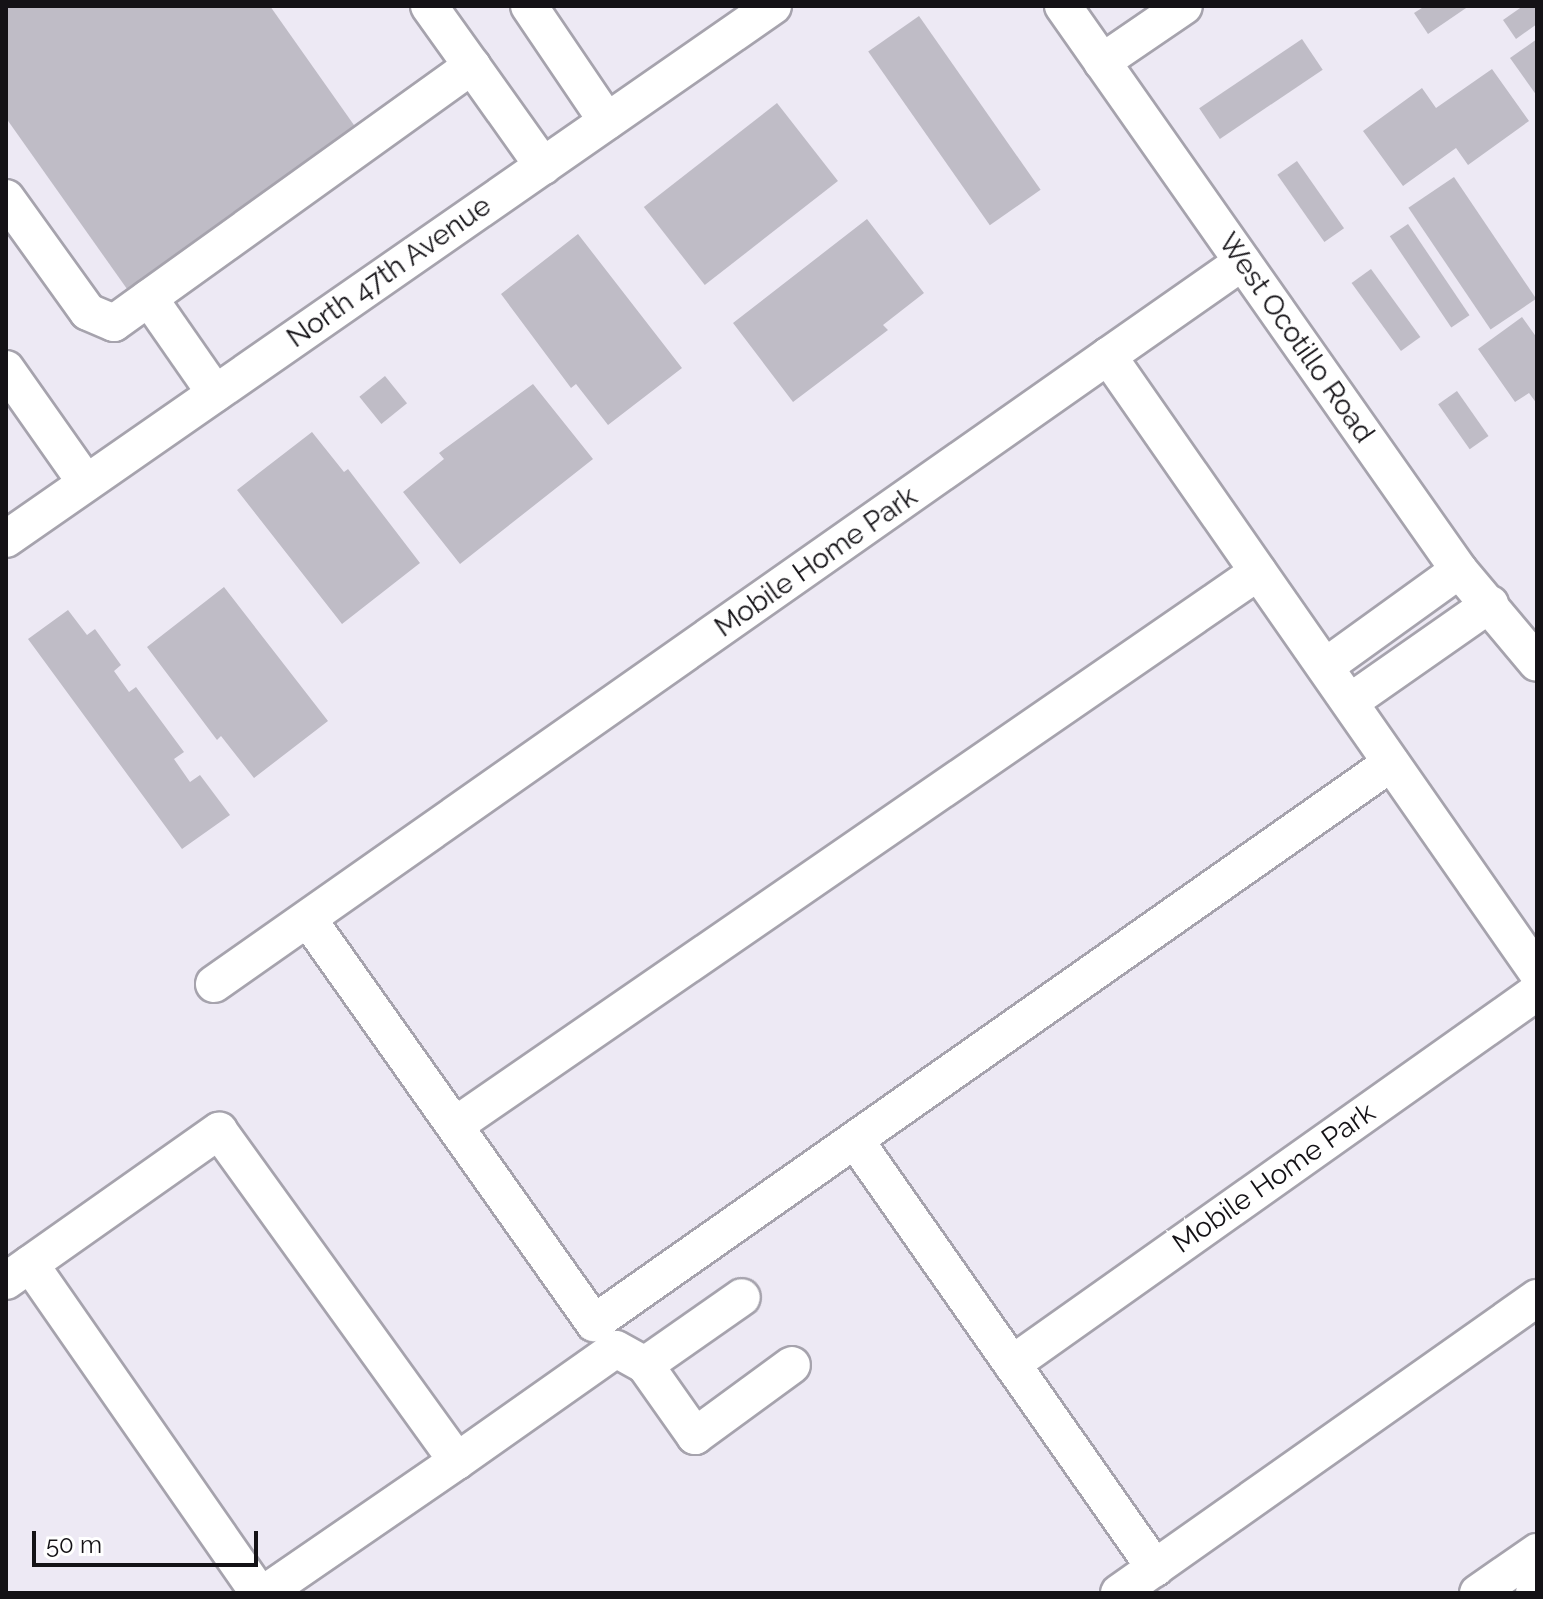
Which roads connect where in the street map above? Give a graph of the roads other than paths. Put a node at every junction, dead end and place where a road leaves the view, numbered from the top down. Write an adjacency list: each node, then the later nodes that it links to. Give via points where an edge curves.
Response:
1 (429, 6): 7 (street)
2 (529, 6): 8 (street)
3 (773, 6): 8 (street, North 47th Avenue)
4 (1063, 6): 6 (street, West Ocotillo Road)
5 (1184, 6): 6 (street)
6 (1102, 62): 11 (street, West Ocotillo Road)
7 (472, 66): 9 (street); 12 (street)
8 (607, 121): 9 (street, North 47th Avenue)
9 (543, 166): 15 (street, North 47th Avenue)
10 (6, 198): 12 (street, via 88,312 114,323)
11 (1242, 262): 13 (street, Mobile Home Park); 18 (street, West Ocotillo Road)
12 (149, 298): 15 (street)
13 (1108, 356): 19 (street); 25 (street, Mobile Home Park)
14 (6, 369): 16 (street)
15 (215, 393): 16 (street, North 47th Avenue)
16 (86, 483): 17 (street, North 47th Avenue)
17 (6, 539)
18 (1459, 570): 20 (street, West Ocotillo Road); 22 (street)
19 (1258, 572): 22 (street); 29 (street)
20 (1490, 604): 21 (street, West Ocotillo Road); 23 (street)
21 (1537, 663)
22 (1326, 666): 23 (street)
23 (1350, 702): 24 (street)
24 (1391, 763): 26 (street); 30 (street)
25 (308, 919): 27 (street, Mobile Home Park); 29 (street)
26 (1537, 972)
27 (214, 984)
28 (1537, 992): 34 (street, Mobile Home Park)
29 (457, 1124): 30 (street, via 594,1323)
30 (855, 1140): 34 (street)
31 (18, 1273): 37 (street, via 219,1131); 40 (street)
32 (742, 1297): 35 (street)
33 (1537, 1298): 39 (street)
34 (1012, 1364): 39 (street)
35 (645, 1365): 36 (street, via 695,1436); 37 (street, via 616,1349)
36 (792, 1365)
37 (457, 1461): 40 (street)
38 (1537, 1552): 42 (street)
39 (1155, 1568): 41 (street)
40 (262, 1593)
41 (1119, 1593)
42 (1478, 1593)

